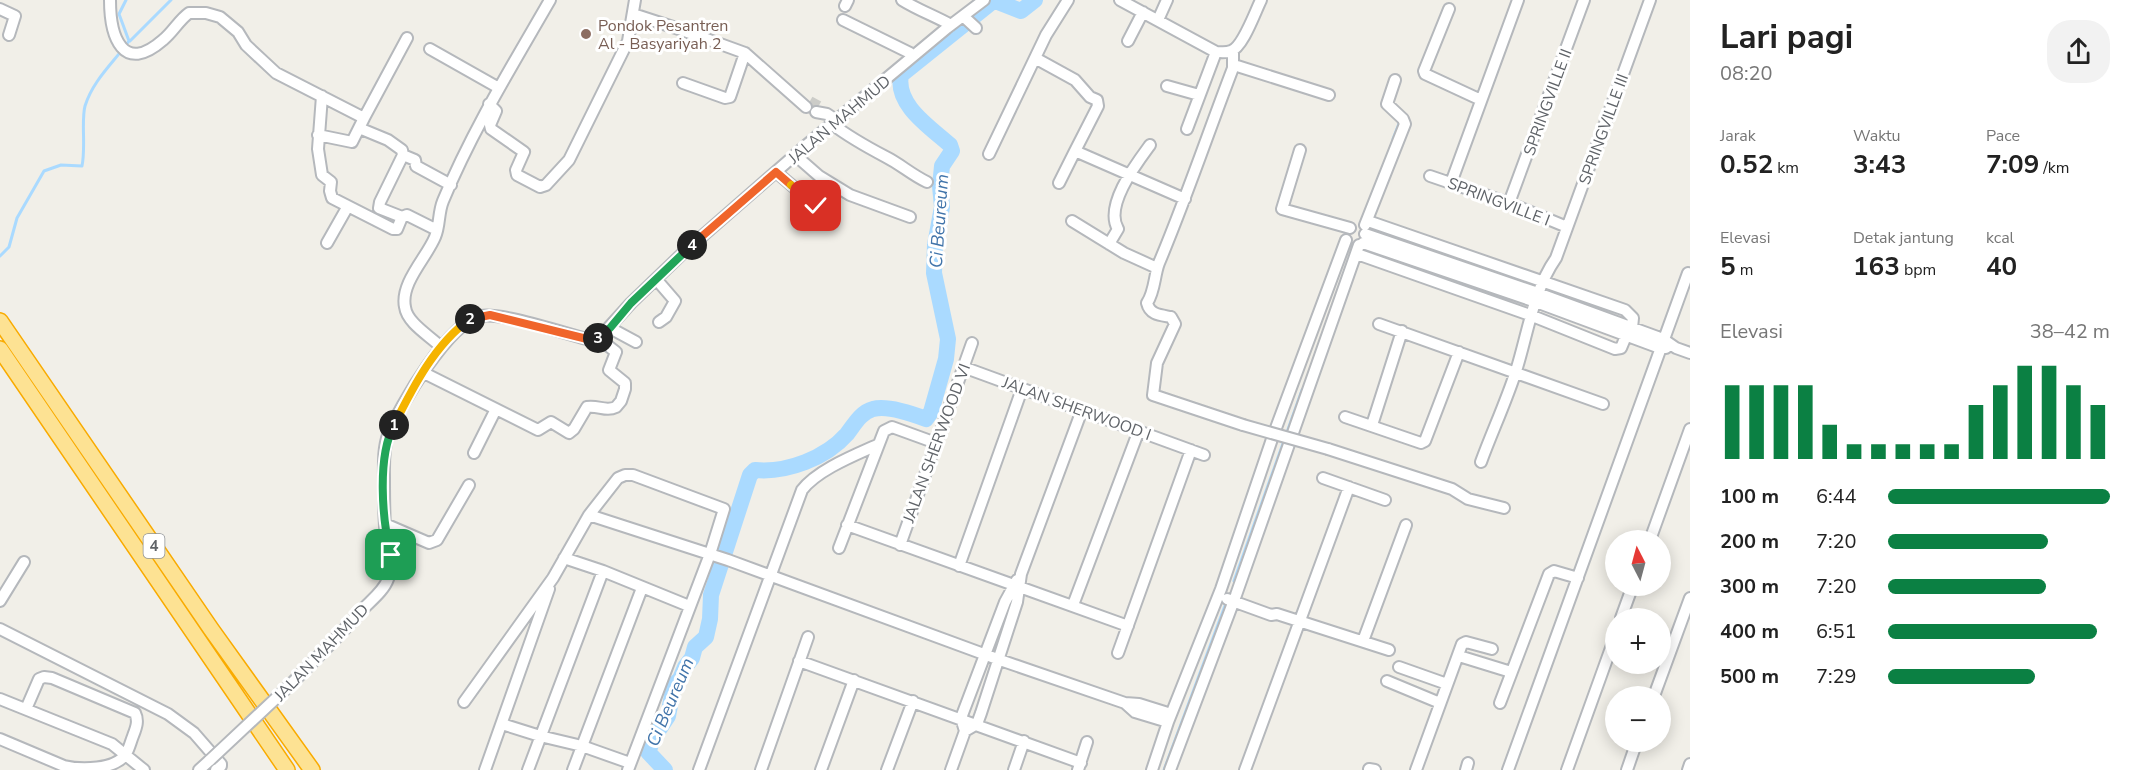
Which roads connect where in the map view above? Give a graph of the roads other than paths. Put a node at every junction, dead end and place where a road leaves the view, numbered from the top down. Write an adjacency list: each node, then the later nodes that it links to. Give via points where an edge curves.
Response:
1 (110, 0): 21 (street, via 113,32 120,47 130,54 155,46 189,13 220,16)
2 (550, 0): 35 (street)
3 (635, 0): 16 (street)
4 (902, 0): 20 (street, via 932,14)
5 (984, 0): 20 (street, JALAN MAHMUD, via 969,22)
6 (1068, 0): 30 (street)
7 (1120, 0): 15 (street)
8 (1167, 0): 18 (street)
9 (1261, 0): 26 (street)
10 (1518, 0): 39 (street)
11 (1584, 0): 59 (street, SPRINGVILLE II)
12 (1650, 0): 65 (street, SPRINGVILLE III)
13 (0, 9): 22 (street, via 15,16)
14 (1449, 9): 39 (street, via 1425,74)
15 (1143, 12): 18 (street); 24 (street)
16 (633, 14): 28 (street); 40 (street, via 628,41 582,135 569,160 546,184 540,187 517,175 524,152 491,129 496,111)
17 (843, 20): 29 (street)
18 (1158, 20): 27 (street)
19 (246, 24): 21 (street)
20 (951, 30): 29 (street, JALAN MAHMUD)
21 (238, 32): 38 (street, via 276,73)
22 (9, 35)
23 (407, 38): 42 (street)
24 (1128, 41)
25 (430, 50): 35 (street)
26 (1233, 51): 27 (street); 31 (street)
27 (1216, 52): 36 (street)
28 (745, 53): 33 (street, via 730,97); 41 (street, via 794,95)
29 (913, 56): 41 (street, JALAN MAHMUD)
30 (1035, 58): 47 (street, via 1075,80 1089,97 1098,100); 48 (street)
31 (1234, 65): 37 (street); 58 (street)
32 (1395, 80): 68 (street, via 1387,104 1405,124)
33 (683, 83)
34 (1167, 86): 36 (street)
35 (499, 88): 40 (street)
36 (1199, 95): 43 (street)
37 (1329, 95)
38 (322, 96): 42 (street); 44 (street)
39 (1481, 100): 56 (street)
40 (489, 104): 57 (street)
41 (821, 112): 50 (street, JALAN MAHMUD); 54 (street, via 866,148)
42 (362, 123): 44 (street, via 352,142); 49 (street, via 402,150)
43 (1187, 129)
44 (318, 135): 60 (street, via 322,175 331,182 332,198)
45 (1150, 145): 52 (street)
46 (1300, 150): 66 (street, via 1282,209)
47 (1075, 151): 52 (street); 55 (street)
48 (988, 154)
49 (403, 155): 57 (street); 62 (street, via 379,208)
50 (795, 155): 51 (street, JALAN MAHMUD); 63 (street, via 850,195)
51 (776, 172): 61 (street); 74 (street, JALAN MAHMUD)
52 (1129, 174): 58 (street); 71 (street, via 1113,212 1118,229)
53 (1430, 176): 56 (street, SPRINGVILLE I)
54 (927, 182)
55 (1059, 183)
56 (1451, 183): 59 (street, SPRINGVILLE I)
57 (451, 186): 67 (street, via 442,204)
58 (1185, 199): 72 (street)
59 (1509, 203): 65 (street, SPRINGVILLE I)
60 (348, 206): 62 (street, via 393,229 397,229); 70 (street)
61 (816, 206)
62 (402, 217): 67 (street, via 411,216)
63 (910, 217)
64 (1072, 221): 71 (street)
65 (1567, 227): 75 (street, SPRINGVILLE III, via 1556,273)
66 (1350, 228): 68 (street, via 1356,226); 69 (street)
67 (437, 230): 88 (street, via 414,271 404,304 408,316)
68 (1362, 238): 69 (street, via 1352,245); 75 (street); 76 (street); 77 (street); 109 (street)
69 (1346, 240): 106 (street)
70 (327, 243)
71 (1109, 244): 72 (street)
72 (1157, 268): 116 (street, bridge, via 1147,303 1154,314 1171,317 1175,324 1157,363 1153,395)
73 (1688, 273): 87 (street)
74 (656, 279): 79 (street, via 676,302); 81 (street, JALAN MAHMUD)
75 (1548, 282): 76 (street, SPRINGVILLE III); 83 (street, via 1625,310 1633,318)
76 (1541, 299): 77 (street, SPRINGVILLE III); 83 (street)
77 (1534, 317): 83 (street, via 1615,349 1621,348); 94 (street, SPRINGVILLE III)
78 (0, 321): 181 (highway, 4)
79 (658, 322)
80 (1379, 324): 82 (street)
81 (610, 328): 84 (street, JALAN MAHMUD); 85 (street)
82 (1402, 331): 91 (street); 101 (street)
83 (1629, 332): 87 (street)
84 (592, 339): 88 (street, JALAN MAHMUD, via 490,315 470,319); 90 (street); 98 (street, via 616,352 609,370 625,383 616,407 588,407 569,433 550,422 539,430)
85 (636, 342)
86 (972, 342): 93 (street, JALAN SHERWOOD VI)
87 (1662, 343): 92 (street); 131 (street)
88 (441, 347): 95 (street, JALAN MAHMUD)
89 (0, 349): 184 (highway, 4)
90 (583, 351)
91 (1459, 352): 94 (street); 101 (street, via 1425,441 1421,443)
92 (1690, 353)
93 (963, 367): 96 (street, JALAN SHERWOOD I); 104 (street, JALAN SHERWOOD VI)
94 (1515, 372): 97 (street); 111 (street, SPRINGVILLE III)
95 (424, 373): 98 (street); 118 (street, JALAN MAHMUD, via 388,436 384,457)
96 (1022, 389): 99 (street, JALAN SHERWOOD I); 127 (street)
97 (1603, 404)
98 (496, 409): 108 (street)
99 (1082, 410): 103 (street, JALAN SHERWOOD I); 132 (street)
100 (1345, 417): 101 (street)
101 (1372, 425)
102 (1690, 429): 121 (street)
103 (1138, 430): 107 (street, JALAN SHERWOOD I); 138 (street)
104 (936, 442): 105 (street, via 892,427 884,431); 122 (street, JALAN SHERWOOD VI)
105 (878, 445): 119 (street); 129 (street, via 807,483)
106 (1270, 449): 109 (street); 134 (street)
107 (1191, 450): 110 (street, JALAN SHERWOOD I); 141 (street)
108 (474, 453)
109 (1284, 454): 135 (street)
110 (1204, 455)
111 (1481, 462)
112 (1323, 478): 114 (street)
113 (468, 485): 118 (street, via 433,543)
114 (1348, 487): 115 (street); 140 (street)
115 (1385, 500)
116 (1504, 508)
117 (589, 515): 124 (street); 124 (street, via 618,478 633,475 724,509); 125 (street)
118 (385, 524): 178 (street, JALAN MAHMUD, bridge, via 391,555 385,586)
119 (847, 525): 122 (street); 123 (street)
120 (1406, 525): 144 (street)
121 (1654, 530)
122 (900, 544): 127 (street)
123 (839, 548)
124 (718, 557): 129 (street); 139 (street)
125 (564, 558): 128 (street); 130 (street)
126 (24, 562): 137 (street)
127 (959, 566): 132 (street)
128 (603, 571): 133 (street); 170 (street)
129 (771, 577): 148 (street); 188 (street)
130 (553, 578): 161 (street); 167 (street)
131 (1578, 578): 154 (street, via 1549,574); 198 (street)
132 (1017, 586): 138 (street); 148 (street); 150 (street)
133 (642, 588): 139 (street); 174 (street)
134 (1219, 592): 135 (street); 166 (street)
135 (1235, 598): 140 (street); 195 (street)
136 (1690, 598): 158 (street)
137 (0, 601)
138 (1073, 605): 141 (street)
139 (689, 606): 179 (street)
140 (1300, 621): 144 (street); 196 (street)
141 (1128, 626): 147 (street)
142 (0, 629): 178 (street, via 168,714 194,733 221,764)
143 (808, 637): 151 (street)
144 (1363, 641): 146 (street)
145 (1492, 649): 149 (street, via 1465,642)
146 (1389, 650)
147 (1118, 653)
148 (985, 655): 150 (street); 165 (street)
149 (1459, 656): 154 (street); 157 (street)
150 (1000, 660): 166 (street, via 1125,703 1135,712); 168 (street)
151 (799, 661): 155 (street); 189 (street)
152 (1605, 665): 199 (street)
153 (1399, 667): 157 (street)
154 (1511, 672): 163 (street)
155 (854, 680): 160 (street); 190 (street)
156 (1387, 681): 162 (street)
157 (1447, 684): 162 (street)
158 (1658, 686)
159 (0, 699): 164 (street)
160 (913, 701): 165 (street); 191 (street)
161 (464, 702)
162 (1440, 703): 197 (street)
163 (1500, 703)
164 (26, 709): 176 (street); 176 (street, via 39,679 44,677 135,713 137,724)
165 (961, 718): 168 (street); 169 (street)
166 (1169, 718): 194 (street)
167 (502, 724): 170 (street); 185 (street)
168 (977, 724): 169 (street); 172 (street)
169 (964, 731): 192 (street)
170 (540, 736): 174 (street); 186 (street)
171 (0, 739): 176 (street, via 74,768 108,765)
172 (1024, 741): 180 (street); 193 (street)
173 (1087, 742): 180 (street)
174 (582, 746): 179 (street); 187 (street)
175 (1633, 752): 200 (street)
176 (126, 754): 182 (street)
177 (1690, 764): 201 (street)
178 (213, 765): 183 (street, JALAN MAHMUD)
179 (629, 766)
180 (1079, 766)
181 (312, 769)
182 (144, 770)
183 (199, 770)
184 (287, 770)
185 (485, 770)
186 (528, 770)
187 (573, 770)
188 (699, 770)
189 (761, 770)
190 (821, 770)
191 (887, 770)
192 (951, 770)
193 (1014, 770)
194 (1152, 770)
195 (1170, 770)
196 (1245, 770)
197 (1416, 770)
198 (1508, 770)
199 (1567, 770)
200 (1627, 770)
201 (1688, 770)

